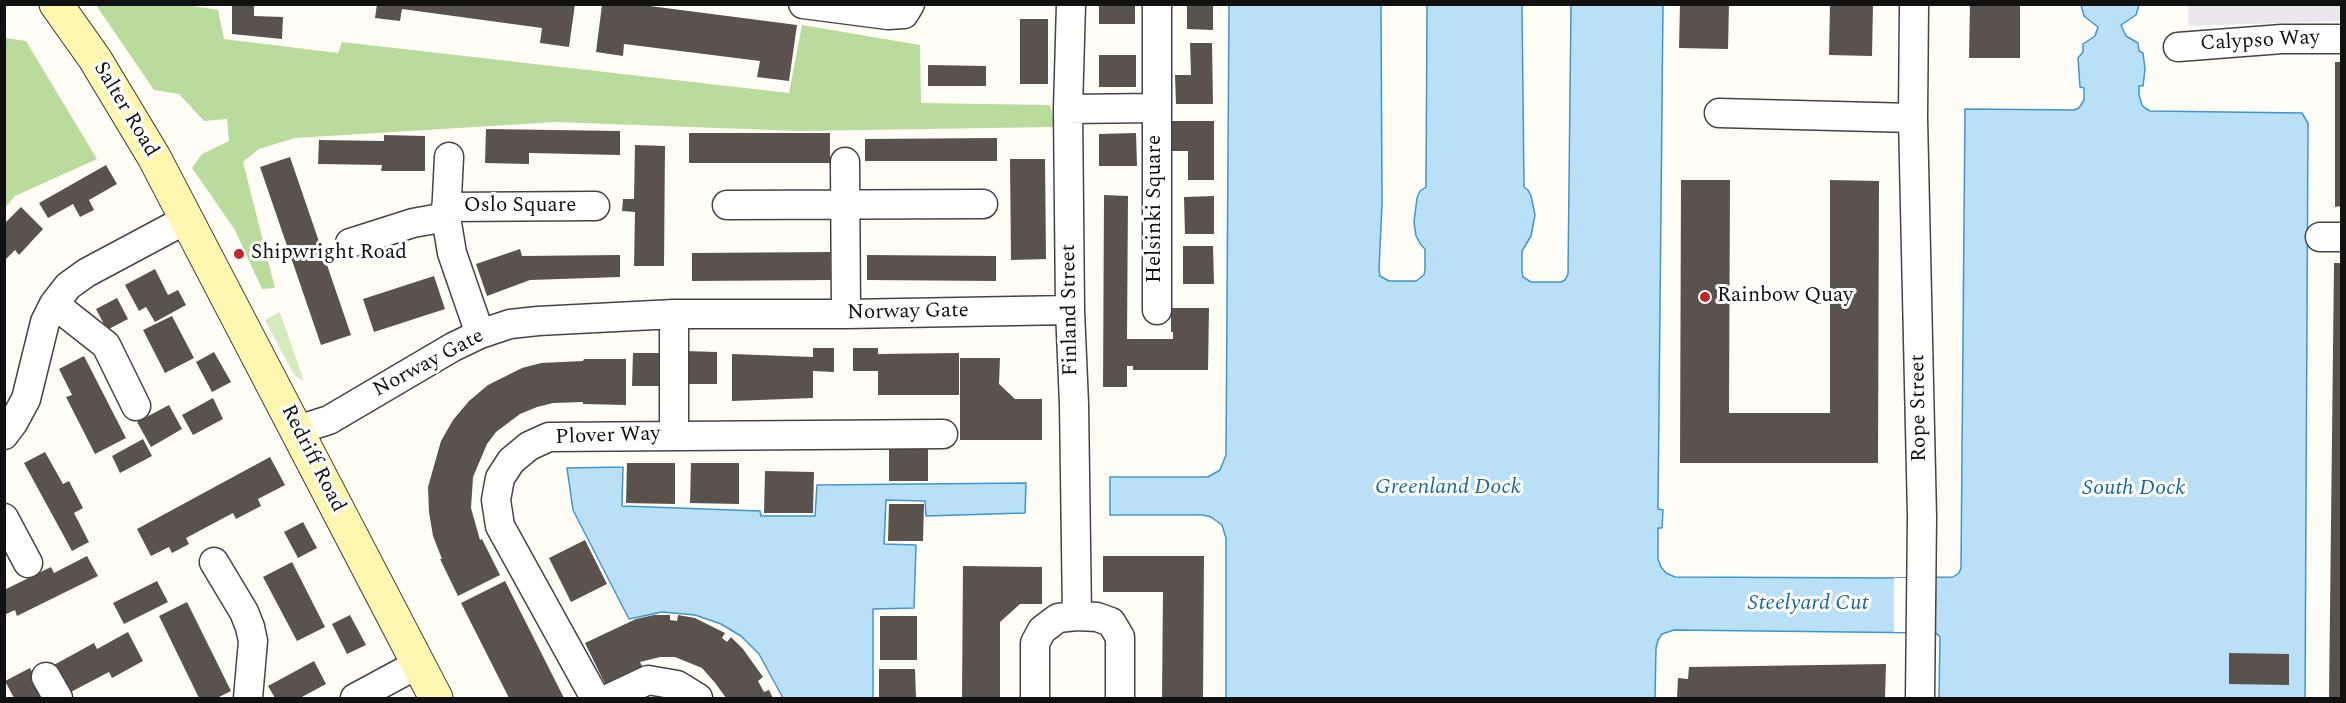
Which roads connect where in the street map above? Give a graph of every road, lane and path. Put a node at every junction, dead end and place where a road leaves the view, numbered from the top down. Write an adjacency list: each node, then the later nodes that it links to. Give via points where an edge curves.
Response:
1 (56, 4): 20 (main road, Salter Road, via 95,59)
2 (804, 4): 6 (street, via 888,15)
3 (1071, 4): 10 (street, Finland Street)
4 (1157, 4): 9 (street, Helsinki Square)
5 (1914, 4): 12 (street, Rope Street)
6 (907, 9)
7 (2342, 39): 8 (street, Calypso Way)
8 (2178, 46)
9 (1156, 108): 10 (street, Helsinki Square); 23 (street, Helsinki Square)
10 (1068, 109): 24 (street, Finland Street)
11 (1719, 113): 12 (street)
12 (1913, 118): 46 (street, Rope Street, via 1922,516)
13 (449, 157): 19 (street, Oslo Square)
14 (845, 162): 17 (street)
15 (983, 204): 17 (street)
16 (727, 205): 17 (street)
17 (845, 205): 26 (street)
18 (595, 206): 19 (street, Oslo Square)
19 (446, 212): 21 (street, Oslo Square); 27 (street, Oslo Square, via 452,253)
20 (187, 219): 22 (street, via 86,273 68,286); 29 (main road, Redriff Road)
21 (350, 243)
22 (54, 304): 28 (street, via 106,345); 31 (street, via 39,342 26,399)
23 (1157, 309)
24 (1070, 310): 26 (street, Norway Gate); 36 (street, Finland Street)
25 (674, 314): 26 (street, Norway Gate); 27 (street, Norway Gate, via 538,321 510,324); 32 (street)
26 (846, 314)
27 (480, 334): 29 (street, Norway Gate, via 329,420)
28 (136, 406)
29 (297, 430): 37 (main road, Redriff Road)
30 (943, 434): 32 (street, Plover Way)
31 (4, 435)
32 (674, 435): 41 (street, Plover Way, via 549,437 529,446 511,461 500,478 496,500 500,526)
33 (4, 518): 35 (street)
34 (214, 562): 38 (street, via 250,627 253,641)
35 (28, 563)
36 (1077, 616): 44 (street, via 1058,618 1042,630 1035,644); 45 (street, via 1111,622 1120,637)
37 (418, 664): 39 (street); 40 (main road, Redriff Road)
38 (248, 699)
39 (355, 699)
40 (436, 699)
41 (595, 699)
42 (610, 699): 43 (street, via 648,680 677,684)
43 (698, 699)
44 (1035, 699)
45 (1120, 699)
46 (1920, 699)

